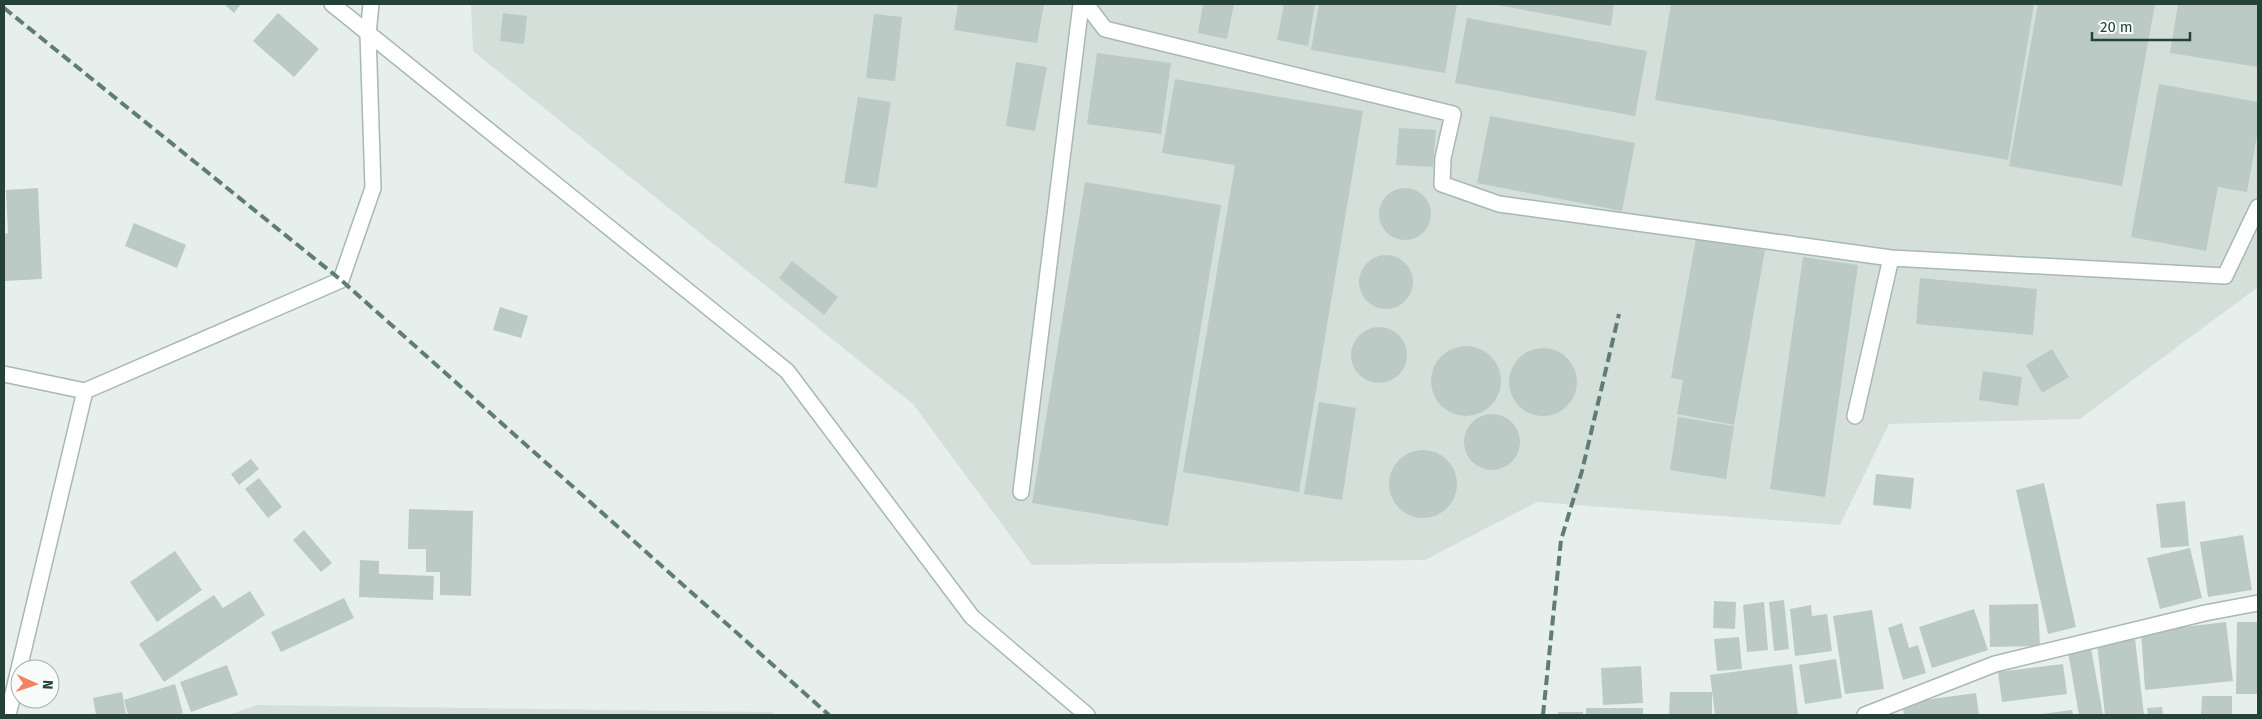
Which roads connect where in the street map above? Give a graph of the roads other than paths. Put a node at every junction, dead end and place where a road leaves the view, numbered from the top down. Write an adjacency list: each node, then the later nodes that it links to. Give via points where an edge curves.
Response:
1 (332, 4): 5 (street)
2 (371, 4): 5 (street)
3 (1081, 4): 11 (street)
4 (1086, 4): 7 (street, via 1105,29 1452,114 1443,158 1442,184 1499,204)
5 (368, 34): 9 (street, via 373,188 341,280); 14 (street, via 787,371 972,617)
6 (2258, 207): 7 (street, via 2225,276)
7 (1891, 258): 10 (street)
8 (4, 374): 9 (street)
9 (85, 391): 13 (street)
10 (1855, 416)
11 (1021, 492)
12 (2258, 603): 15 (street, via 1995,664)
13 (8, 715)
14 (1087, 715)
15 (1866, 715)

